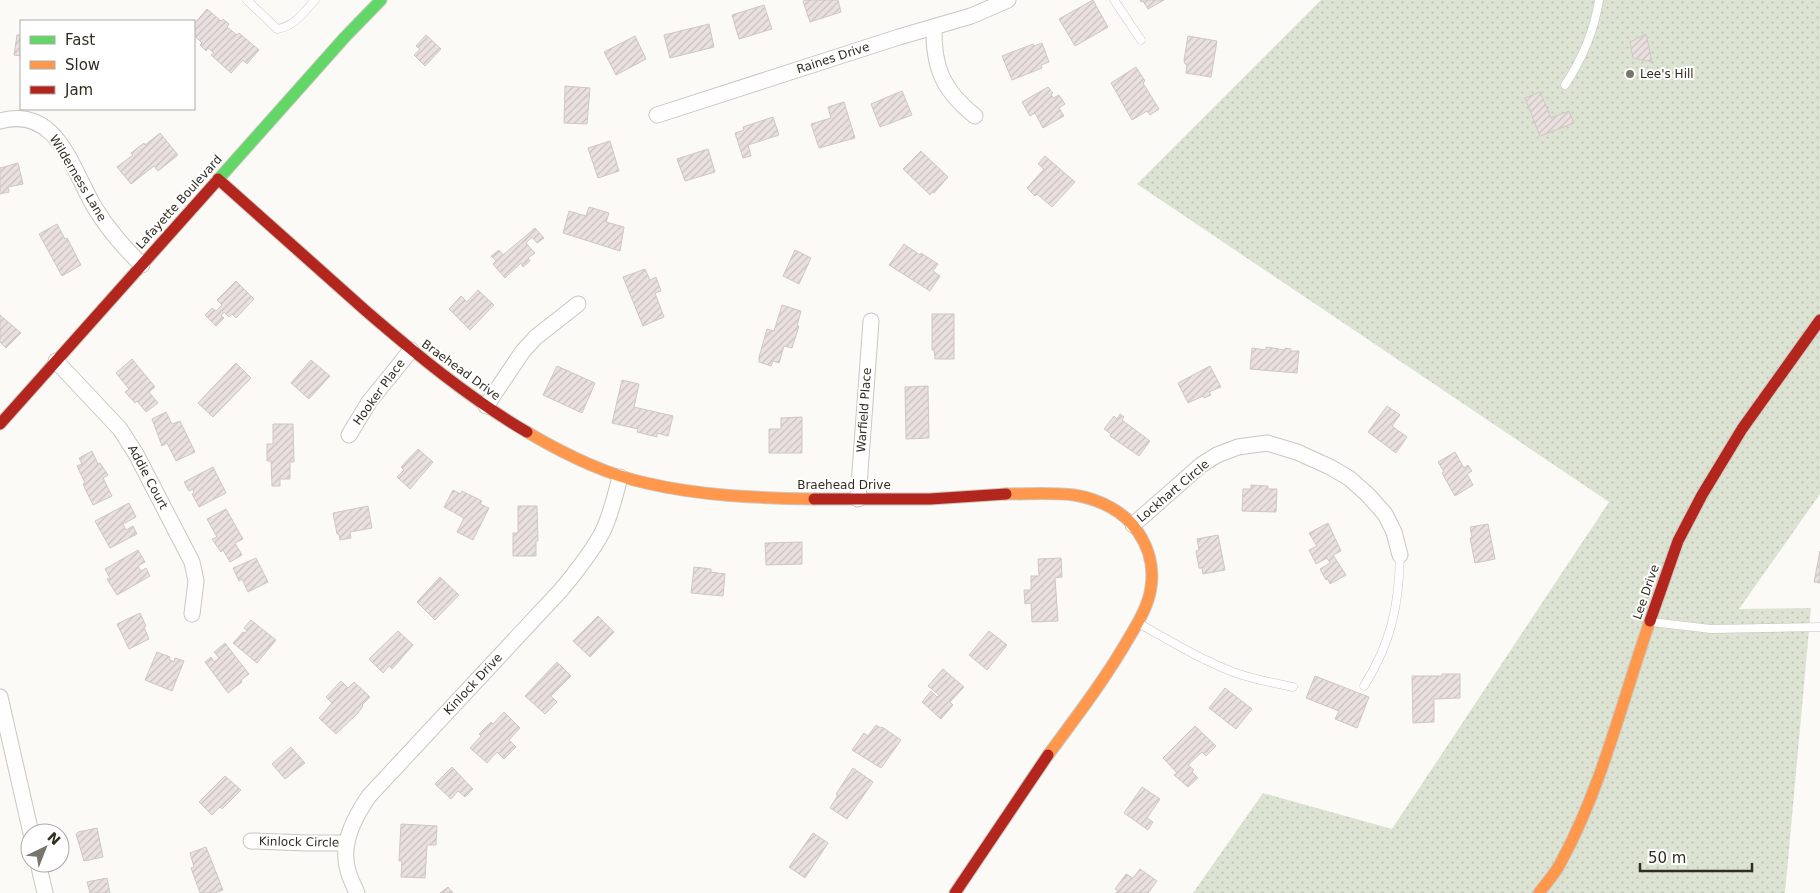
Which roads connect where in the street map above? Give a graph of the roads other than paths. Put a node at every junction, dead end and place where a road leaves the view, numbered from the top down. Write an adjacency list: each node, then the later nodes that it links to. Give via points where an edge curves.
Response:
1 (248, 0): 2 (lane, via 277,28 286,28 293,23)
2 (315, 0)
3 (381, 0): 13 (street, Lafayette Boulevard, via 370,7)
4 (1008, 0): 7 (street, Raines Drive)
5 (1114, 0): 8 (lane)
6 (1599, 0): 9 (lane, via 1588,46)
7 (934, 27): 10 (street, Raines Drive); 11 (street, via 936,62 943,80 958,103)
8 (1141, 40)
9 (1565, 85)
10 (658, 115)
11 (975, 116)
12 (0, 121): 14 (street, Wilderness Lane, via 25,118 38,122 55,136 109,230)
13 (218, 179): 14 (street, Lafayette Boulevard); 18 (street, Braehead Drive)
14 (142, 265): 19 (street, Lafayette Boulevard)
15 (578, 304): 20 (street, via 536,337)
16 (1820, 320): 28 (street, Lee Drive, via 1742,429 1702,495 1678,541)
17 (871, 321): 24 (street, Warfield Place)
18 (411, 350): 20 (street, Braehead Drive); 22 (street, Hooker Place, via 369,402)
19 (56, 362): 21 (street, Lafayette Boulevard); 27 (street, Addie Court, via 112,419 136,454 192,562 196,581)
20 (486, 406): 23 (street, Braehead Drive, via 576,459)
21 (3, 416)
22 (349, 435)
23 (620, 477): 24 (street, Braehead Drive, via 664,488 744,497); 36 (street, Kinlock Drive, via 602,532 583,562 561,590 369,796 358,812)
24 (858, 499): 25 (street, Braehead Drive, via 935,499 997,493 1065,494 1105,504 1120,512)
25 (1133, 525): 26 (street, Lockhart Circle, via 1217,455 1238,447 1267,443 1297,452 1349,478 1385,514); 29 (street, Braehead Drive, via 1147,549 1152,584 1150,597)
26 (1400, 555): 31 (lane, via 1393,621 1383,652)
27 (192, 614)
28 (1650, 622): 30 (lane, via 1711,630); 41 (street, Lee Drive, via 1588,804 1561,863)
29 (1138, 623): 32 (lane, via 1233,672); 40 (street, Braehead Drive, via 1106,676 1032,777)
30 (1820, 627)
31 (1364, 686)
32 (1293, 687)
33 (0, 697): 34 (street)
34 (29, 823)
35 (252, 841): 36 (street, Kinlock Circle)
36 (347, 843): 39 (street, Kinlock Drive, via 348,872)
37 (41, 873): 38 (street)
38 (46, 893)
39 (357, 893)
40 (955, 893)
41 (1539, 893)

